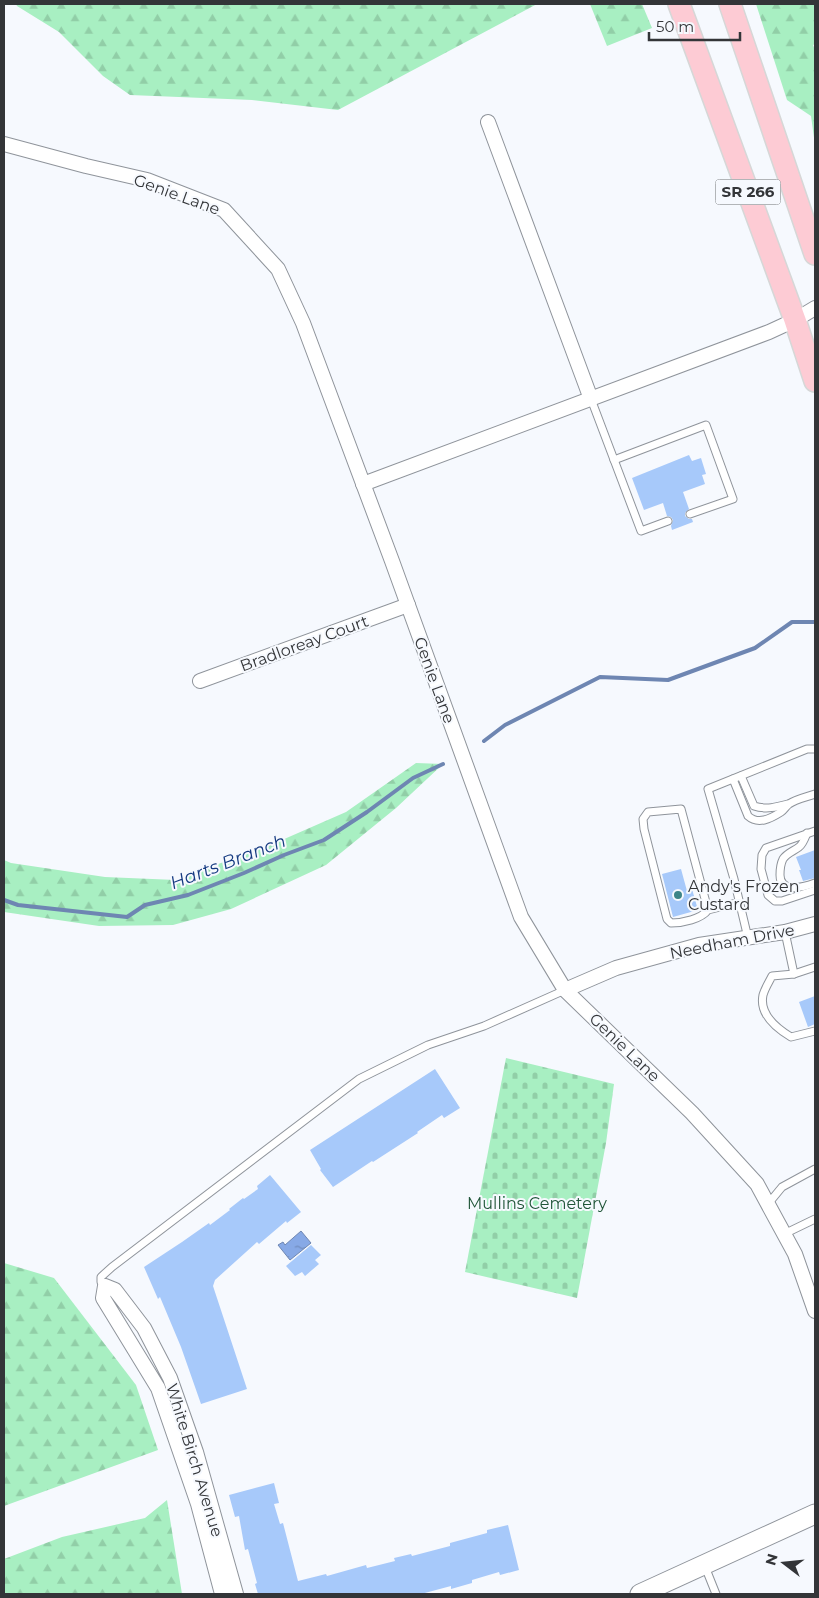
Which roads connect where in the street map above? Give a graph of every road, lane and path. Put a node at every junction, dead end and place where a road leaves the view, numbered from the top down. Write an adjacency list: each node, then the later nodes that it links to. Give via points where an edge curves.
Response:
1 (678, 4): 7 (main road, SR 266)
2 (730, 4): 5 (main road, SR 266)
3 (488, 122): 9 (street)
4 (4, 144): 11 (street, Genie Lane, via 147,180 224,210 278,268 303,323)
5 (815, 254)
6 (815, 308): 7 (street)
7 (794, 320): 8 (main road, SR 266); 9 (street)
8 (815, 381)
9 (591, 399): 10 (lane); 11 (street)
10 (614, 460): 12 (lane, via 706,425 733,499); 13 (lane, via 641,531)
11 (363, 484): 14 (street, Genie Lane)
12 (690, 514)
13 (668, 521)
14 (408, 605): 15 (street, Bradloreay Court); 32 (street, Genie Lane, via 521,917)
15 (200, 680)
16 (815, 749): 17 (lane)
17 (742, 776): 18 (lane); 20 (lane, via 754,806 771,808)
18 (733, 779): 20 (lane, via 743,806 753,820 767,820 782,812); 25 (lane, via 708,789)
19 (815, 794): 20 (lane)
20 (788, 804)
21 (815, 831): 22 (lane)
22 (808, 834): 23 (lane, via 801,846 783,860 780,879 790,888); 24 (lane, via 766,848 761,869 768,895 775,901)
23 (815, 883)
24 (815, 890)
25 (740, 902): 26 (lane); 29 (lane)
26 (708, 910): 26 (lane, via 681,809 648,812 643,819 644,829 667,919 678,923 704,915)
27 (815, 924): 28 (street, Needham Drive)
28 (784, 932): 29 (street, Needham Drive); 31 (lane)
29 (748, 938): 32 (street, Needham Drive, via 699,945 616,968)
30 (815, 967): 31 (lane)
31 (794, 974): 33 (lane, via 772,976 763,995 765,1013 777,1029 791,1037)
32 (565, 990): 35 (street, Genie Lane, via 692,1113 756,1184); 38 (lane, via 484,1026 428,1045 359,1080 112,1267 102,1277 101,1282)
33 (815, 1031)
34 (815, 1170): 35 (lane, via 782,1186)
35 (768, 1205): 37 (street, Genie Lane)
36 (815, 1220): 37 (lane)
37 (784, 1234): 39 (street, Genie Lane, via 795,1254)
38 (105, 1286): 40 (street, White Birch Avenue, via 116,1290 144,1328 170,1378); 41 (street, via 103,1298 158,1388)
39 (815, 1311)
40 (200, 1464): 41 (lane); 45 (street, White Birch Avenue)
41 (186, 1469): 44 (street)
42 (815, 1514): 43 (main road)
43 (704, 1564): 46 (main road); 47 (lane)
44 (222, 1594)
45 (236, 1594)
46 (640, 1594)
47 (716, 1594)

